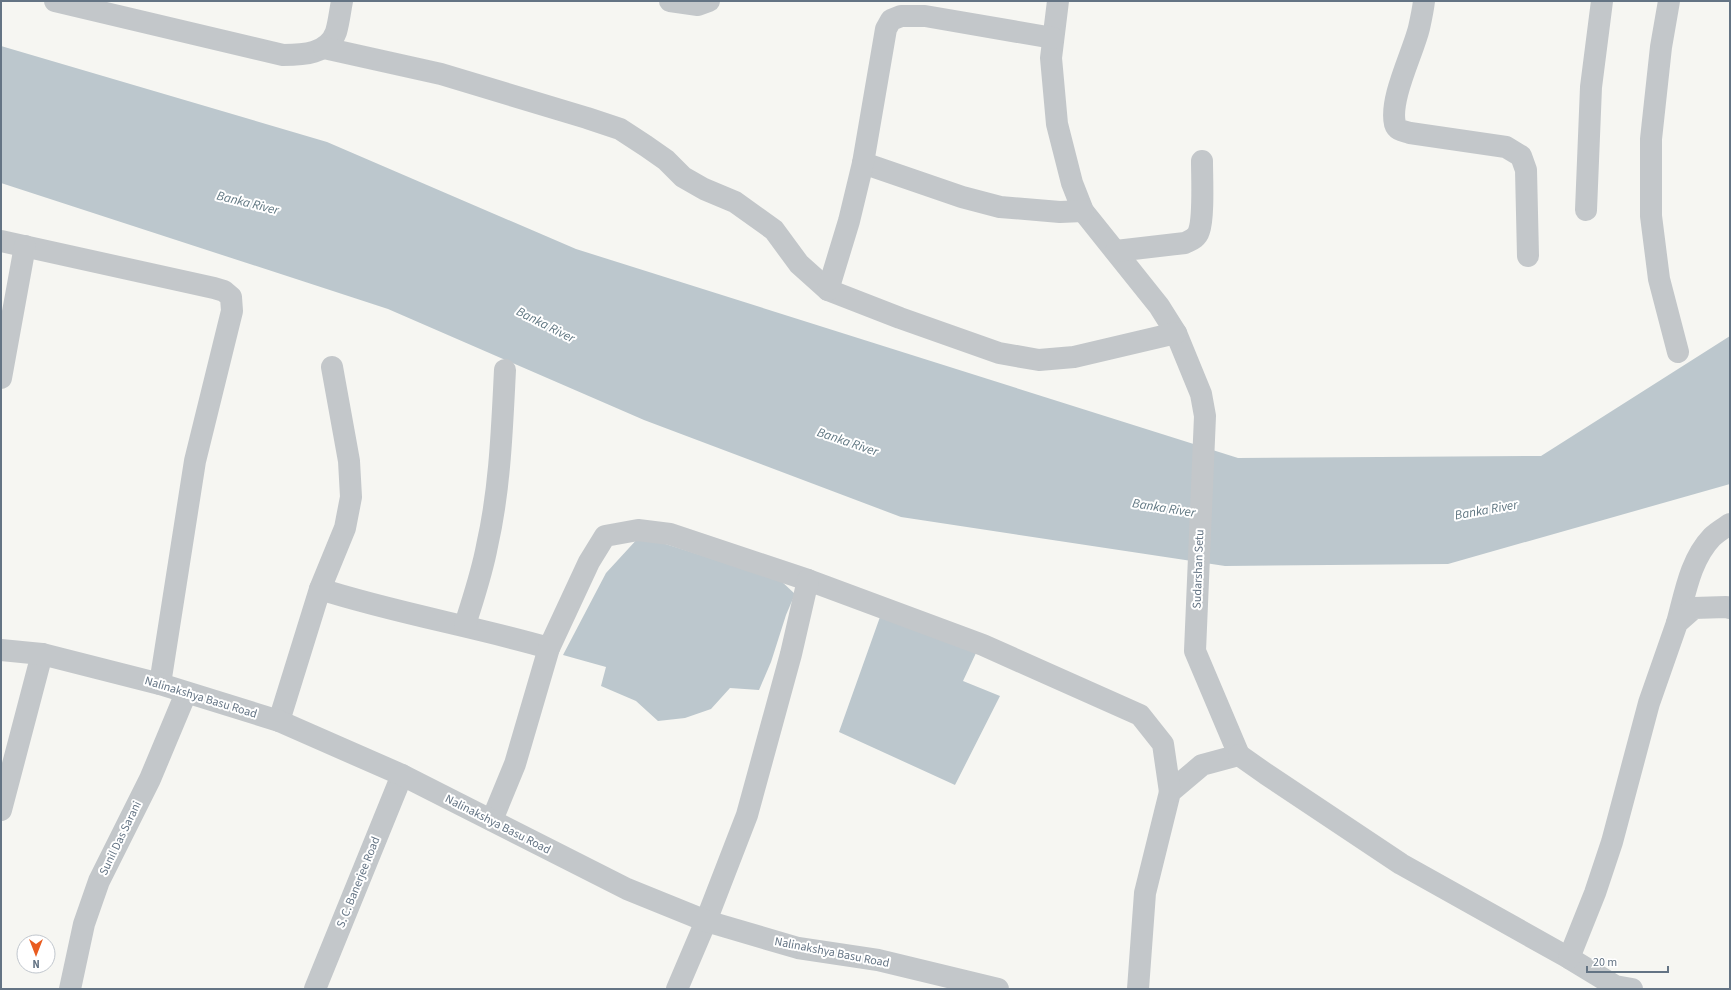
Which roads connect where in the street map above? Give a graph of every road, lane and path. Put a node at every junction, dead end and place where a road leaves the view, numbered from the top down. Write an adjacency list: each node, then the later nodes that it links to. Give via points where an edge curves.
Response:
1 (55, 1): 11 (street, via 283,55 306,54)
2 (342, 1): 11 (street, via 336,33)
3 (670, 1): 4 (street, via 698,5)
4 (709, 1)
5 (1058, 1): 10 (street, Sudarshan Setu)
6 (1424, 1): 19 (street, via 1419,29 1398,92 1394,114 1396,125 1400,131 1506,147 1522,156 1526,170)
7 (1602, 1): 14 (street, via 1591,87)
8 (1669, 1): 22 (street, via 1651,139 1651,216 1659,278)
9 (926, 9): 10 (street); 13 (street, via 891,20 886,29)
10 (1053, 38): 15 (street, Sudarshan Setu, via 1051,58 1057,124 1072,182)
11 (324, 48): 20 (street, via 441,74 620,129 666,160 684,177 735,202 774,230 799,264)
12 (1202, 161): 18 (street, via 1201,215 1199,231 1194,239 1185,243)
13 (863, 163): 15 (street, via 962,197 1000,207 1060,212); 20 (street)
14 (1586, 210)
15 (1083, 211): 18 (street, Sudarshan Setu)
16 (1, 241): 17 (street)
17 (25, 246): 25 (street); 35 (street, via 214,288 224,291 231,298 232,311 195,461)
18 (1116, 251): 21 (street, Sudarshan Setu, via 1159,306)
19 (1528, 256)
20 (828, 290): 21 (street, via 999,353 1039,360 1074,357)
21 (1176, 333): 38 (street, Sudarshan Setu, via 1201,394 1204,416 1195,651)
22 (1678, 352)
23 (332, 367): 28 (street, via 349,461 351,497 345,528)
24 (505, 370): 31 (street, via 494,508 487,546)
25 (1, 378)
26 (1730, 524): 30 (street, via 1713,537 1698,555)
27 (808, 580): 32 (street, via 670,534 638,530 605,536 589,562); 40 (street, via 982,645 1140,715 1163,744); 43 (street, via 747,815)
28 (320, 589): 31 (street, via 363,603); 37 (street)
29 (1730, 608): 30 (street, via 1694,608)
30 (1677, 623): 44 (street, via 1649,703 1612,842)
31 (465, 625): 32 (street)
32 (548, 648): 42 (street, via 515,764)
33 (1, 650): 34 (street, Nalinakshya Basu Road)
34 (42, 654): 35 (street, Nalinakshya Basu Road); 41 (street)
35 (160, 684): 36 (street, Nalinakshya Basu Road)
36 (186, 693): 37 (street, Nalinakshya Basu Road); 46 (street, Sunil Das Sarani, via 150,779 99,881 84,924)
37 (279, 721): 39 (street, Nalinakshya Basu Road)
38 (1239, 755): 40 (street, via 1202,765); 44 (street, via 1401,864)
39 (402, 775): 42 (street, Nalinakshya Basu Road); 47 (street, S. C. Banerjee Road)
40 (1170, 792): 50 (street, via 1144,893)
41 (1, 810)
42 (492, 820): 43 (street, Nalinakshya Basu Road, via 627,889)
43 (706, 921): 48 (street); 49 (street, Nalinakshya Basu Road, via 798,948 878,960)
44 (1569, 958): 45 (street)
45 (1620, 988)
46 (70, 989)
47 (315, 989)
48 (677, 989)
49 (998, 989)
50 (1138, 989)

